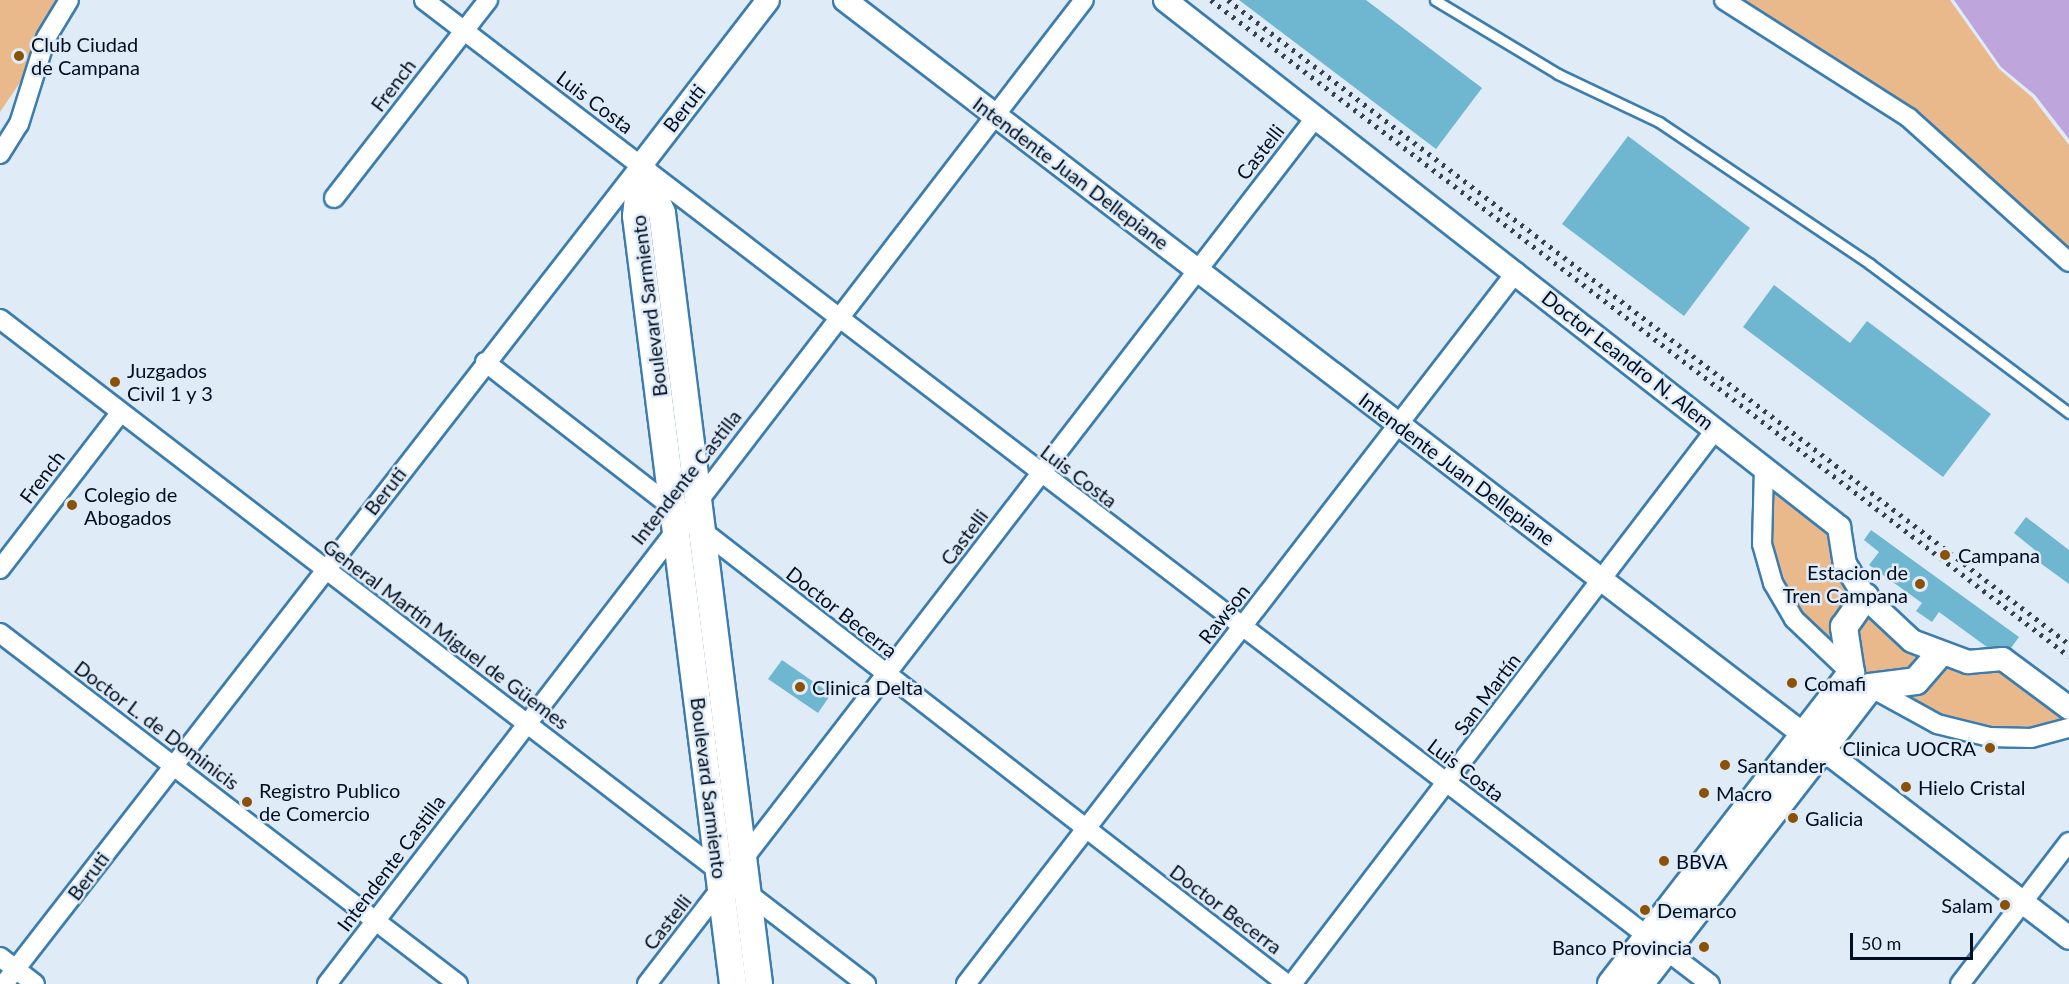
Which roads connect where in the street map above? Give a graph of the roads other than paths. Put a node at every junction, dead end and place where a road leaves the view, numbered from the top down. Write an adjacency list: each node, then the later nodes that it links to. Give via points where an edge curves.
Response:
1 (69, 0): 13 (street, via 46,38 19,124)
2 (424, 0): 10 (street, Luis Costa)
3 (488, 0): 10 (street, French)
4 (768, 0): 14 (street, Beruti)
5 (845, 0): 11 (street, Intendente Juan Dellepiane)
6 (1084, 0): 11 (street, Intendente Castilla)
7 (1165, 0): 12 (street, Doctor Leandro N. Alem)
8 (1435, 0): 23 (lane, via 1558,74 1659,122 1870,264)
9 (1724, 0): 16 (street, via 1909,118)
10 (463, 30): 14 (street, Luis Costa); 15 (street, French)
11 (995, 115): 17 (street, Intendente Juan Dellepiane); 20 (street, Intendente Castilla)
12 (1316, 117): 17 (street, Castelli); 18 (street, Doctor Leandro N. Alem)
13 (0, 154)
14 (641, 165): 20 (street, Luis Costa); 21 (street, Beruti); 28 (main road, Boulevard Sarmiento, via 662,213)
15 (334, 198)
16 (2069, 262)
17 (1198, 270): 24 (street, Intendente Juan Dellepiane); 27 (street, Castelli)
18 (1516, 272): 24 (street, Rawson); 25 (street, Doctor Leandro N. Alem)
19 (0, 319): 22 (street, General Martín Miguel de Güemes)
20 (837, 319): 27 (street, Luis Costa); 28 (street, Intendente Castilla)
21 (485, 362): 28 (street, Doctor Becerra); 30 (street, Beruti)
22 (120, 413): 29 (street, French); 30 (street, General Martín Miguel de Güemes)
23 (2069, 413)
24 (1399, 424): 31 (street, Intendente Juan Dellepiane); 33 (street, Rawson)
25 (1716, 429): 26 (street, Doctor Leandro N. Alem); 31 (street, San Martín)
26 (1764, 468): 32 (street, Doctor Leandro N. Alem, via 1839,527 1845,564); 37 (street, via 1762,544 1773,583 1794,620)
27 (1040, 474): 33 (street, Luis Costa); 36 (street, Castelli)
28 (687, 517): 36 (street, Doctor Becerra); 39 (street, Intendente Castilla); 46 (main road, Boulevard Sarmiento)
29 (0, 569)
30 (324, 569): 39 (street, General Martín Miguel de Güemes); 42 (street, Beruti)
31 (1602, 580): 41 (street, Intendente Juan Dellepiane); 43 (street, San Martín)
32 (1865, 597): 35 (street, Doctor Leandro N. Alem, via 1912,641); 37 (main road, via 1844,627)
33 (1242, 628): 43 (street, Luis Costa); 44 (street, Rawson)
34 (0, 633): 42 (street, Doctor L. de Dominicis)
35 (1939, 655): 37 (main road, via 1916,681); 38 (street, Doctor Leandro N. Alem, via 1968,662 2003,659)
36 (886, 675): 44 (street, Doctor Becerra); 46 (street, Castelli)
37 (1861, 680): 40 (street, via 1936,724 1989,737 2031,738); 41 (main road)
38 (2069, 708)
39 (526, 724): 46 (street, General Martín Miguel de Güemes); 48 (street, Intendente Castilla)
40 (2069, 728)
41 (1813, 741): 47 (street, Intendente Juan Dellepiane); 50 (main road)
42 (172, 765): 48 (street, Doctor L. de Dominicis); 52 (street, Beruti)
43 (1447, 784): 50 (street, Luis Costa); 63 (street, San Martín)
44 (1084, 829): 61 (street, Rawson); 62 (street, Doctor Becerra)
45 (2069, 842): 47 (street)
46 (732, 878): 57 (street, Castelli); 58 (main road, Boulevard Sarmiento); 59 (main road, Boulevard Sarmiento); 60 (street, General Martín Miguel de Güemes)
47 (2023, 902): 49 (street, Intendente Juan Dellepiane); 67 (street)
48 (376, 921): 55 (street, Intendente Castilla); 56 (street, Doctor L. de Dominicis)
49 (2069, 938)
50 (1657, 944): 64 (main road); 65 (main road); 66 (street, Luis Costa)
51 (0, 957): 52 (street)
52 (16, 969): 53 (street, Beruti); 54 (street)
53 (4, 984)
54 (35, 984)
55 (327, 984)
56 (458, 984)
57 (647, 984)
58 (734, 984)
59 (759, 984)
60 (866, 984)
61 (966, 984)
62 (1287, 984)
63 (1292, 984)
64 (1611, 984)
65 (1640, 984)
66 (1710, 984)
67 (1960, 984)

